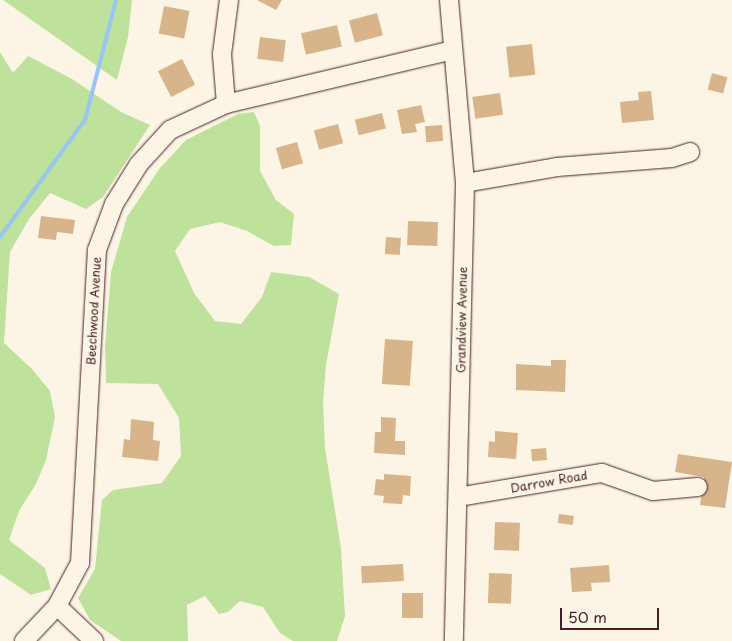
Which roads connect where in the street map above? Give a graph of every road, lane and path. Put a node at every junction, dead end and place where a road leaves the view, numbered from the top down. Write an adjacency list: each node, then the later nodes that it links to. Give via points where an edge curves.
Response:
1 (229, 0): 4 (street, via 222,54)
2 (449, 0): 3 (street, Grandview Avenue)
3 (453, 50): 4 (street, Beechwood Avenue); 6 (street, Grandview Avenue)
4 (226, 104): 9 (street, Beechwood Avenue, via 170,130 140,164 114,204 97,250 80,563)
5 (690, 152): 6 (street, via 672,158 556,167)
6 (466, 183): 8 (street, Grandview Avenue)
7 (698, 487): 8 (street, Darrow Road, via 653,491 602,473)
8 (458, 497): 12 (street, Grandview Avenue)
9 (57, 606): 10 (street, Beechwood Avenue); 11 (street)
10 (24, 641)
11 (94, 641)
12 (454, 641)

